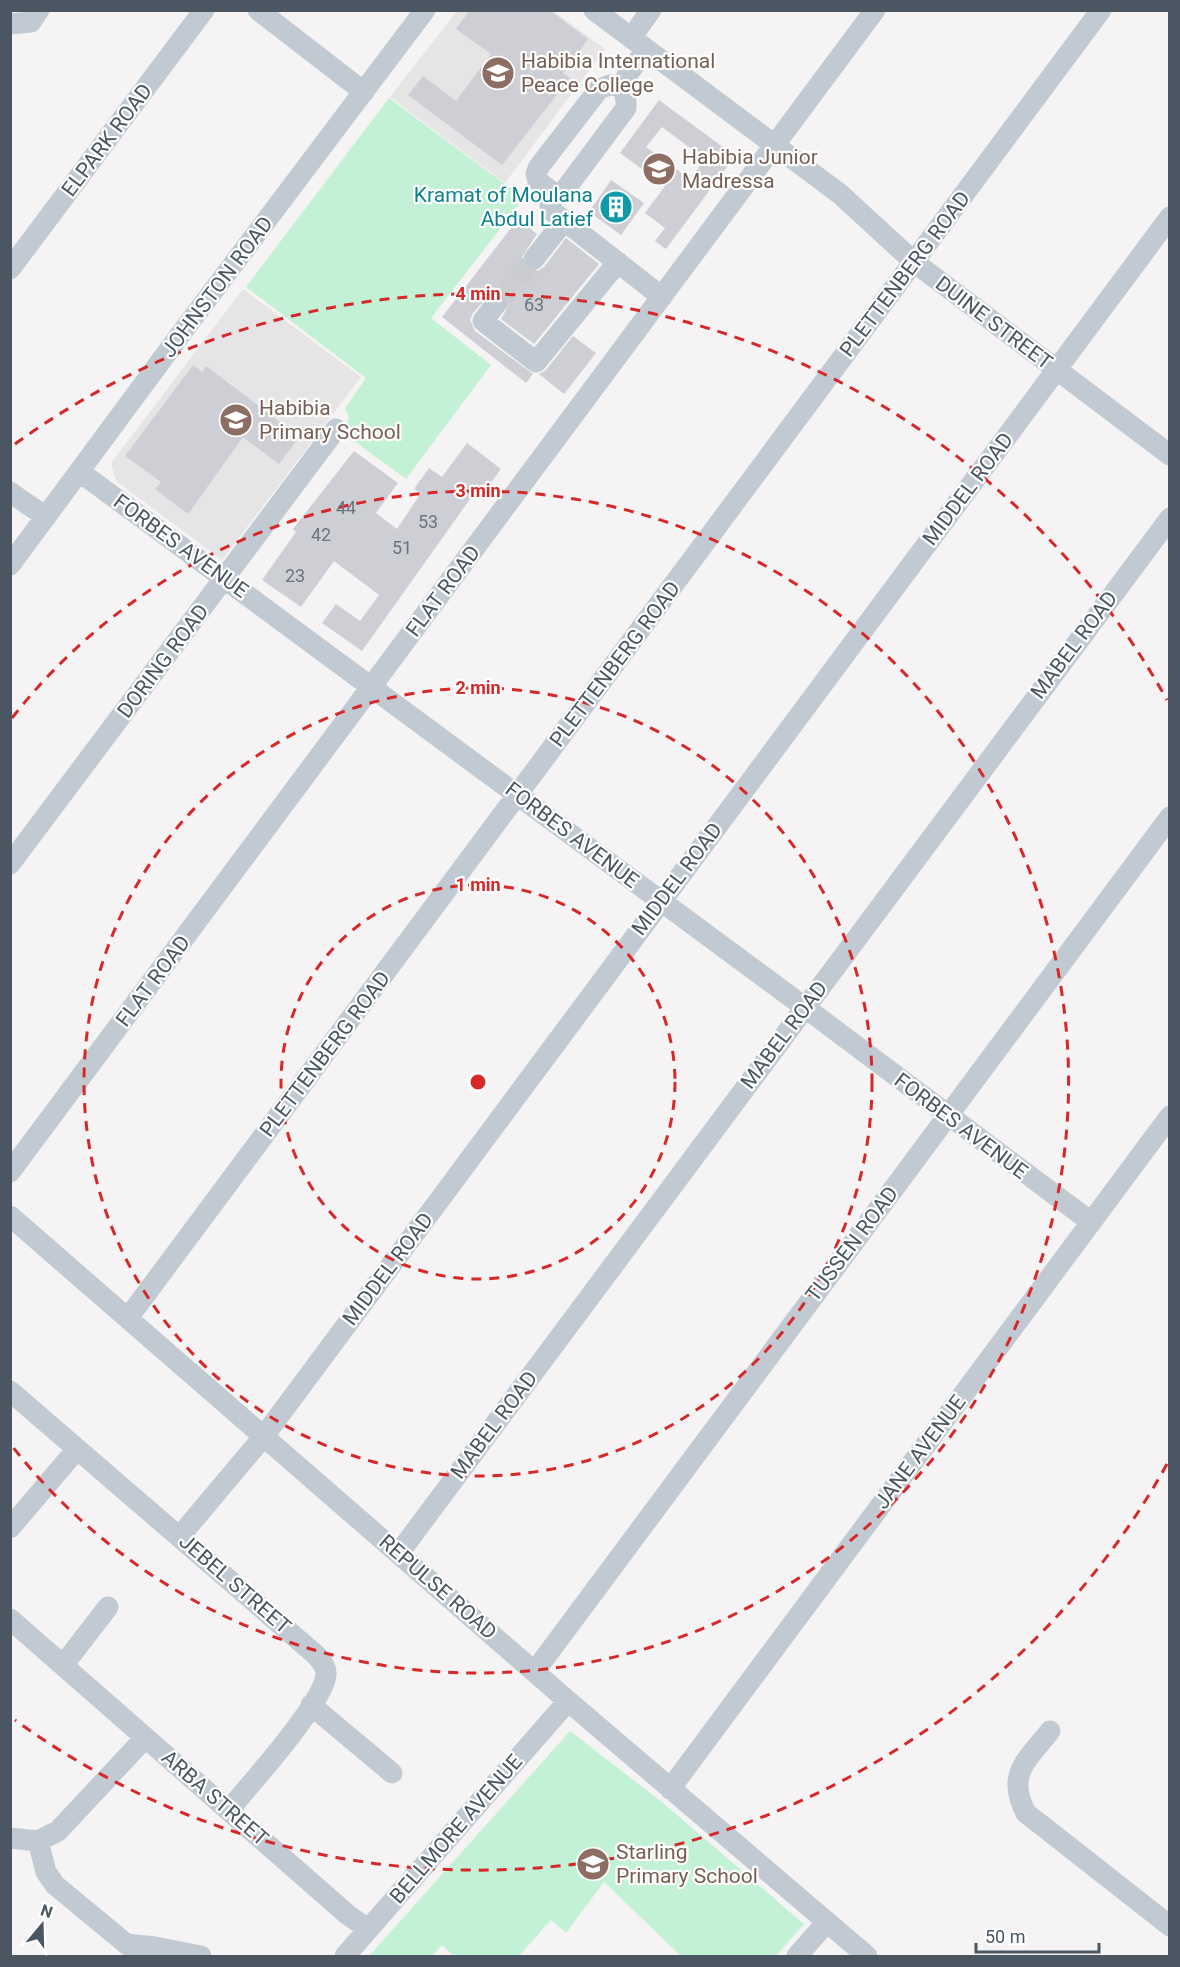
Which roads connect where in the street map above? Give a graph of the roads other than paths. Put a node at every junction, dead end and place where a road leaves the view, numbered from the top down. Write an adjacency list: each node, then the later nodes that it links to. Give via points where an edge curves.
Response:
1 (39, 10): 9 (street, via 28,23)
2 (204, 10): 20 (street, ELPARK ROAD)
3 (258, 10): 12 (street)
4 (425, 10): 12 (street, JOHNSTON ROAD)
5 (594, 10): 10 (street, DUINE STREET)
6 (651, 10): 10 (street)
7 (875, 10): 13 (street, FLAT ROAD)
8 (1101, 10): 19 (street, PLETTENBERG ROAD)
9 (10, 24)
10 (639, 44): 11 (street); 13 (street, DUINE STREET)
11 (623, 86): 14 (street, via 626,108 564,191); 14 (street, via 599,88 538,168 538,182)
12 (364, 92): 26 (street, JOHNSTON ROAD)
13 (775, 146): 19 (street, DUINE STREET, via 858,208); 21 (street, FLAT ROAD)
14 (555, 194): 16 (street, via 550,205)
15 (1170, 217): 23 (street, MIDDEL ROAD)
16 (564, 221): 17 (street); 18 (street)
17 (534, 259)
18 (618, 262): 21 (street); 22 (street, via 536,363 483,321)
19 (914, 262): 23 (street, DUINE STREET); 33 (street, PLETTENBERG ROAD)
20 (10, 269)
21 (662, 297): 32 (street, FLAT ROAD)
22 (496, 304)
23 (1056, 370): 25 (street, DUINE STREET); 36 (street, MIDDEL ROAD)
24 (336, 429): 31 (street, DORING ROAD)
25 (1170, 455)
26 (80, 472): 28 (street, JOHNSTON ROAD); 31 (street, FORBES AVENUE)
27 (10, 492): 28 (street)
28 (46, 517): 30 (street, JOHNSTON ROAD)
29 (1170, 518): 37 (street, MABEL ROAD)
30 (10, 565)
31 (225, 579): 32 (street, FORBES AVENUE); 35 (street, DORING ROAD)
32 (371, 687): 33 (street, FORBES AVENUE); 40 (street, FLAT ROAD)
33 (518, 795): 36 (street, FORBES AVENUE); 43 (street, PLETTENBERG ROAD)
34 (1170, 817): 38 (street, TUSSEN ROAD)
35 (10, 864)
36 (661, 901): 37 (street, FORBES AVENUE); 45 (street, MIDDEL ROAD)
37 (805, 1007): 38 (street, FORBES AVENUE); 49 (street, MABEL ROAD)
38 (947, 1116): 42 (street, FORBES AVENUE); 53 (street, TUSSEN ROAD)
39 (1170, 1116): 42 (street, JANE AVENUE)
40 (10, 1172)
41 (10, 1216): 43 (street, REPULSE ROAD)
42 (1091, 1222): 59 (street, JANE AVENUE)
43 (128, 1318): 45 (street, REPULSE ROAD)
44 (10, 1391): 46 (street, JEBEL STREET)
45 (264, 1436): 48 (street, MIDDEL ROAD); 49 (street, REPULSE ROAD)
46 (77, 1449): 47 (street); 48 (street, JEBEL STREET)
47 (10, 1527)
48 (180, 1536): 55 (street, JEBEL STREET, via 321,1661 325,1677)
49 (399, 1553): 53 (street, REPULSE ROAD)
50 (108, 1606): 52 (street)
51 (10, 1619): 52 (street, ARBA STREET)
52 (64, 1664): 57 (street, ARBA STREET)
53 (535, 1671): 54 (street, REPULSE ROAD)
54 (568, 1701): 59 (street, REPULSE ROAD); 65 (street, BELLMORE AVENUE)
55 (311, 1705): 58 (street); 60 (street, JEBEL STREET)
56 (1050, 1731): 64 (street, via 1017,1779 1017,1796 1026,1813)
57 (145, 1738): 60 (street, ARBA STREET); 62 (street, via 66,1824)
58 (392, 1773)
59 (670, 1789): 63 (street, REPULSE ROAD)
60 (230, 1809): 65 (street, ARBA STREET)
61 (10, 1838): 62 (street)
62 (38, 1841): 66 (street, via 49,1878)
63 (827, 1922): 69 (street); 70 (street, REPULSE ROAD)
64 (1170, 1926)
65 (368, 1929): 68 (street, BELLMORE AVENUE)
66 (134, 1950): 67 (street, via 155,1947)
67 (201, 1956)
68 (345, 1956)
69 (797, 1956)
70 (867, 1956)

